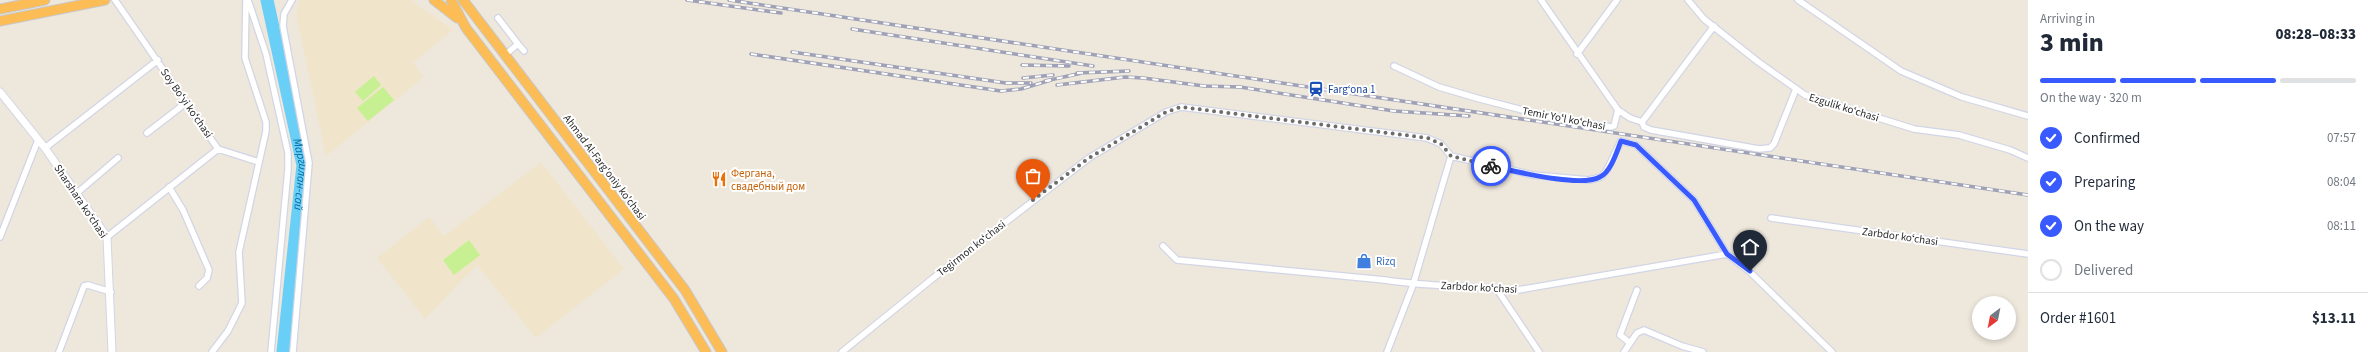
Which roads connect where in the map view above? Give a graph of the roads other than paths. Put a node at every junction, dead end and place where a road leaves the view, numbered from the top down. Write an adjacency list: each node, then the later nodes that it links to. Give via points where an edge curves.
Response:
1 (45, 0): 13 (highway)
2 (104, 0): 15 (highway)
3 (115, 0): 22 (street, Soy Boʻyi koʻchasi)
4 (247, 0): 37 (street, via 245,58 266,122); 55 (street, via 266,54 288,153)
5 (292, 0): 56 (street, via 284,14 283,26 309,163)
6 (434, 0): 17 (highway, via 453,12)
7 (451, 0): 17 (highway)
8 (463, 0): 21 (highway, Ahmad Al-Farg'oniy ko'chasi)
9 (1541, 0): 20 (street, Temir Yoʻl koʻchasi)
10 (1617, 0): 20 (street)
11 (1688, 0): 16 (street, Ezgulik koʻchasi, via 1704,19)
12 (1798, 0): 28 (street, via 1900,71 1962,97)
13 (0, 9)
14 (498, 18): 18 (street)
15 (0, 21)
16 (1714, 26): 24 (street, Ezgulik koʻchasi, via 1756,61); 29 (street)
17 (466, 28): 57 (highway, via 674,299)
18 (518, 44): 19 (street); 21 (street)
19 (524, 51)
20 (1577, 54): 27 (street, Temir Yoʻl koʻchasi)
21 (505, 55): 58 (highway, Ahmad Al-Farg'oniy ko'chasi, via 685,290)
22 (158, 60): 26 (street, Soy Boʻyi koʻchasi); 32 (street)
23 (1394, 66): 27 (street, Temir Yoʻl koʻchasi, via 1439,87 1557,119 1611,127 1617,121)
24 (1796, 89): 29 (street, via 1774,144 1770,148 1759,149 1651,130 1644,127); 36 (street, Ezgulik koʻchasi, via 1805,95 1914,128 1959,135)
25 (0, 92): 31 (street, Sharshara koʻchasi)
26 (187, 102): 30 (street); 33 (street, Soy Boʻyi koʻchasi)
27 (1618, 110): 29 (street)
28 (2028, 116)
29 (1642, 122)
30 (147, 133)
31 (38, 140): 32 (street, Sharshara koʻchasi); 41 (street)
32 (45, 148): 39 (street, Sharshara koʻchasi)
33 (218, 149): 37 (street); 38 (street, Soy Boʻyi koʻchasi)
34 (1451, 156): 44 (street, via 1533,175 1589,180 1601,177 1607,170 1621,141 1636,145 1694,200); 46 (street); 59 (street, Tegirmon koʻchasi, via 1441,144 1428,138 1181,107 1166,112 1089,158)
35 (118, 158): 39 (street)
36 (2028, 158)
37 (259, 162): 54 (street, via 239,252 242,303 228,331)
38 (169, 187): 42 (street, Soy Boʻyi koʻchasi); 47 (street, via 183,210 209,270 208,278)
39 (77, 192): 42 (street, Sharshara koʻchasi)
40 (1771, 218): 45 (street, Zarbdor koʻchasi)
41 (0, 237)
42 (107, 237): 50 (street, Sharshara koʻchasi)
43 (1163, 246): 46 (street, Zarbdor koʻchasi, via 1177,260 1385,280)
44 (1727, 254): 48 (street, Zarbdor koʻchasi, via 1512,291); 64 (street, via 1750,271)
45 (2028, 254)
46 (1413, 285): 48 (street, Zarbdor koʻchasi); 60 (street)
47 (199, 286)
48 (1496, 288): 61 (street)
49 (1637, 290): 51 (street, via 1620,335)
50 (111, 292): 52 (street, via 84,286); 53 (street, Sharshara koʻchasi)
51 (1630, 343): 62 (street); 63 (street, via 1644,330)
52 (59, 352)
53 (112, 352)
54 (212, 352)
55 (271, 352)
56 (293, 352)
57 (706, 352)
58 (722, 352)
59 (842, 352)
60 (1387, 352)
61 (1539, 352)
62 (1624, 352)
63 (1703, 352)
64 (1832, 352)

